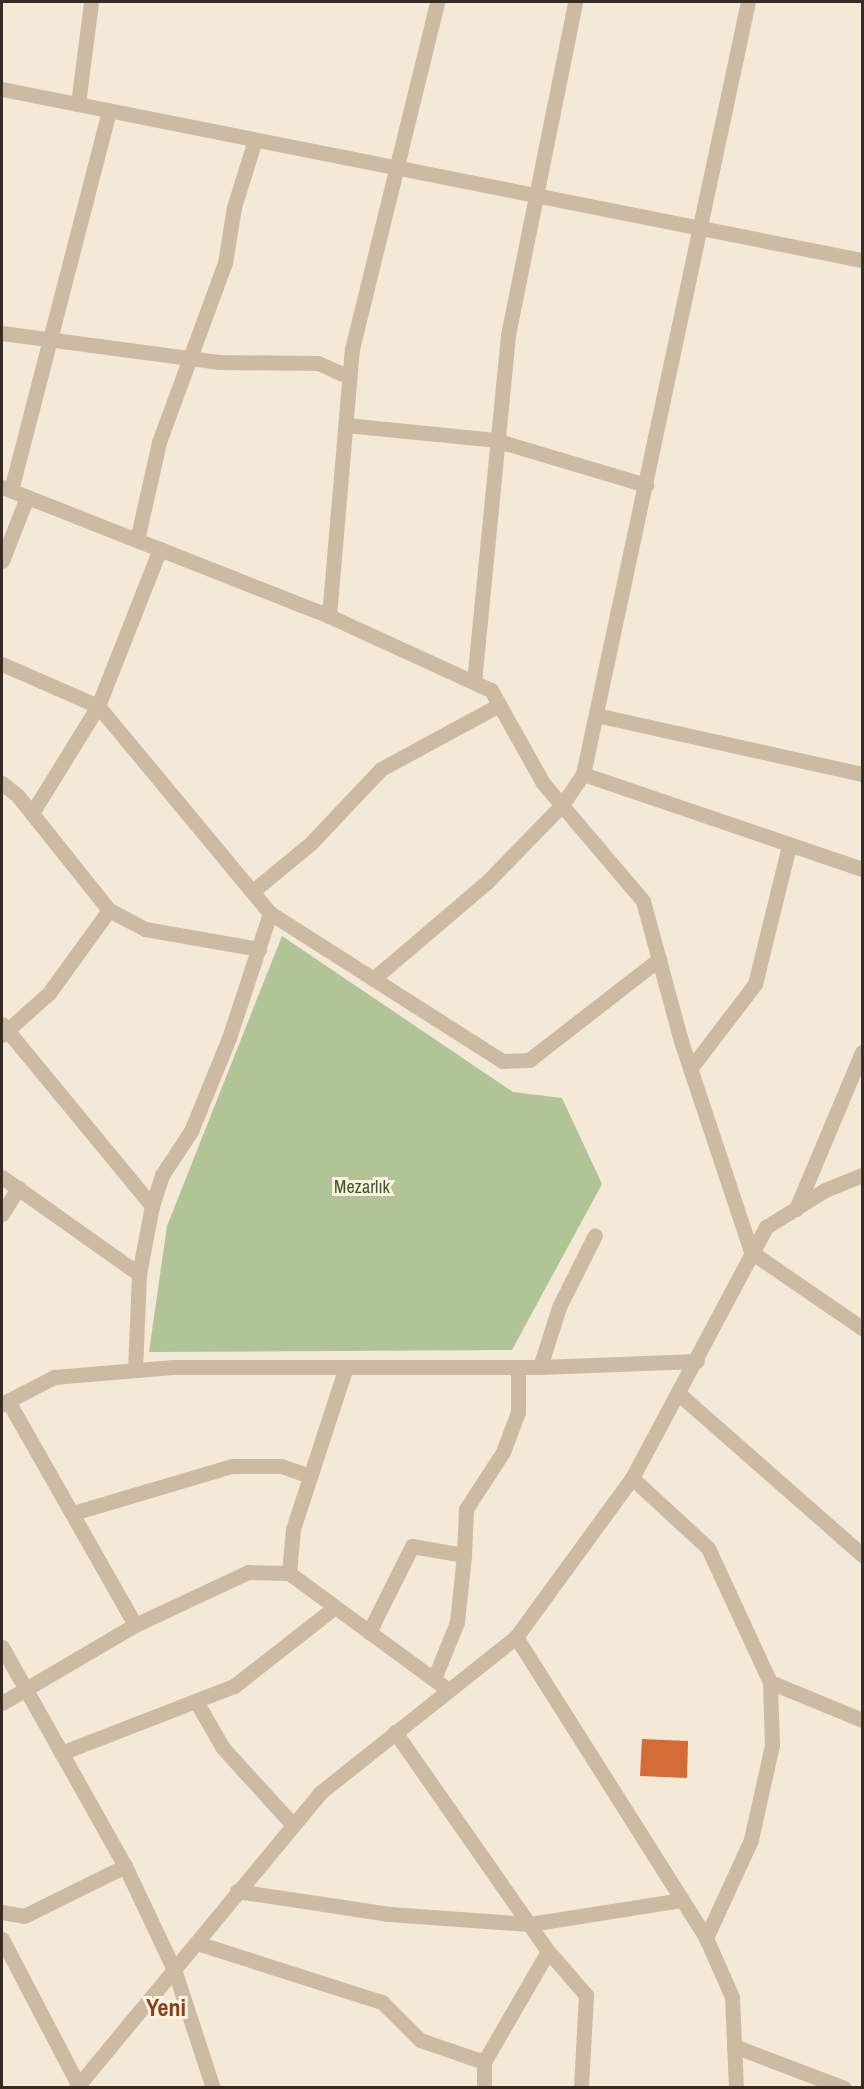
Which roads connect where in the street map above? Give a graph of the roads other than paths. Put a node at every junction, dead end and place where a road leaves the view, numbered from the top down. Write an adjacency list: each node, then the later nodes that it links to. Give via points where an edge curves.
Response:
1 (91, 2): 6 (street)
2 (436, 2): 9 (street)
3 (575, 2): 10 (street)
4 (748, 2): 11 (street)
5 (2, 89): 6 (street)
6 (78, 104): 7 (street)
7 (109, 110): 8 (street); 14 (street)
8 (255, 140): 9 (street); 15 (street, via 234,207 225,263)
9 (400, 168): 10 (street); 16 (street, via 374,244)
10 (537, 195): 11 (street); 18 (street, via 507,335)
11 (702, 228): 12 (street); 19 (street)
12 (862, 260)
13 (2, 333): 14 (street)
14 (52, 340): 15 (street); 20 (street)
15 (191, 359): 16 (street, via 318,363); 22 (street, via 159,442)
16 (349, 377): 17 (street)
17 (346, 425): 18 (street); 25 (street)
18 (495, 440): 19 (street); 27 (street)
19 (646, 485): 30 (street)
20 (6, 488): 21 (street)
21 (27, 497): 22 (street); 24 (street)
22 (138, 540): 23 (street)
23 (160, 549): 25 (street); 29 (street)
24 (2, 561)
25 (329, 616): 27 (street)
26 (2, 664): 29 (street)
27 (474, 682): 28 (street, via 491,690)
28 (499, 705): 34 (street, via 543,783); 38 (street, via 381,769 311,843)
29 (98, 706): 35 (street); 38 (street)
30 (596, 715): 31 (street); 32 (street)
31 (584, 774): 34 (street); 36 (street)
32 (862, 774)
33 (2, 783): 35 (street)
34 (562, 806): 42 (street, via 643,901); 43 (street, via 487,882)
35 (32, 813): 39 (street)
36 (789, 846): 37 (street); 46 (street, via 755,984)
37 (862, 869)
38 (252, 891): 40 (street)
39 (109, 910): 41 (street, via 145,929); 44 (street, via 49,993)
40 (270, 913): 41 (street); 43 (street)
41 (259, 949): 50 (street, via 191,1131 162,1175)
42 (659, 959): 43 (street, via 588,1019 529,1060 502,1061); 46 (street)
43 (373, 979)
44 (3, 1029): 50 (street)
45 (862, 1052): 51 (street)
46 (690, 1068): 54 (street)
47 (862, 1175): 51 (street)
48 (2, 1178): 49 (street)
49 (18, 1188): 52 (street); 55 (street)
50 (152, 1206): 55 (street)
51 (796, 1209): 54 (street, via 766,1227)
52 (2, 1214)
53 (595, 1235): 60 (street, via 559,1306)
54 (751, 1252): 56 (street); 57 (street)
55 (139, 1274): 61 (street)
56 (862, 1328)
57 (697, 1361): 60 (street); 62 (street)
58 (346, 1367): 59 (street); 61 (street); 64 (street)
59 (518, 1367): 60 (street); 67 (street, via 518,1412 503,1452 466,1509)
60 (540, 1367)
61 (135, 1371): 63 (street, via 54,1377)
62 (679, 1394): 65 (street); 68 (street)
63 (5, 1402): 66 (street)
64 (310, 1476): 66 (street, via 281,1466 232,1466); 69 (street, via 293,1529)
65 (632, 1478): 73 (street); 76 (street, via 708,1548)
66 (73, 1513): 71 (street)
67 (464, 1555): 72 (street, via 412,1546); 75 (street, via 457,1622)
68 (862, 1555)
69 (289, 1573): 70 (street); 71 (street, via 248,1572)
70 (335, 1607): 72 (street); 80 (street, via 234,1686)
71 (135, 1625): 77 (street)
72 (369, 1632): 75 (street)
73 (516, 1637): 78 (street); 87 (street)
74 (2, 1647): 77 (street)
75 (434, 1679): 78 (street)
76 (770, 1682): 81 (street); 90 (street, via 772,1745 752,1840)
77 (24, 1688): 79 (street); 83 (street)
78 (447, 1689): 82 (street)
79 (2, 1703)
80 (197, 1703): 83 (street); 84 (street, via 223,1748)
81 (862, 1720)
82 (395, 1732): 84 (street, via 321,1792); 89 (street)
83 (61, 1753): 85 (street)
84 (293, 1825): 86 (street)
85 (125, 1866): 88 (street, via 24,1916); 94 (street)
86 (237, 1891): 89 (street, via 389,1914); 92 (street)
87 (682, 1900): 89 (street); 90 (street)
88 (2, 1912)
89 (530, 1924): 93 (street)
90 (706, 1938): 95 (street, via 732,1997)
91 (2, 1939): 97 (street)
92 (200, 1944): 94 (street); 96 (street, via 382,2002 420,2040)
93 (548, 1951): 96 (street); 100 (street, via 586,1995)
94 (175, 1972): 97 (street); 98 (street)
95 (734, 2046): 101 (street); 102 (street)
96 (484, 2062): 99 (street)
97 (79, 2087)
98 (213, 2088)
99 (484, 2088)
100 (581, 2088)
101 (736, 2088)
102 (844, 2088)

